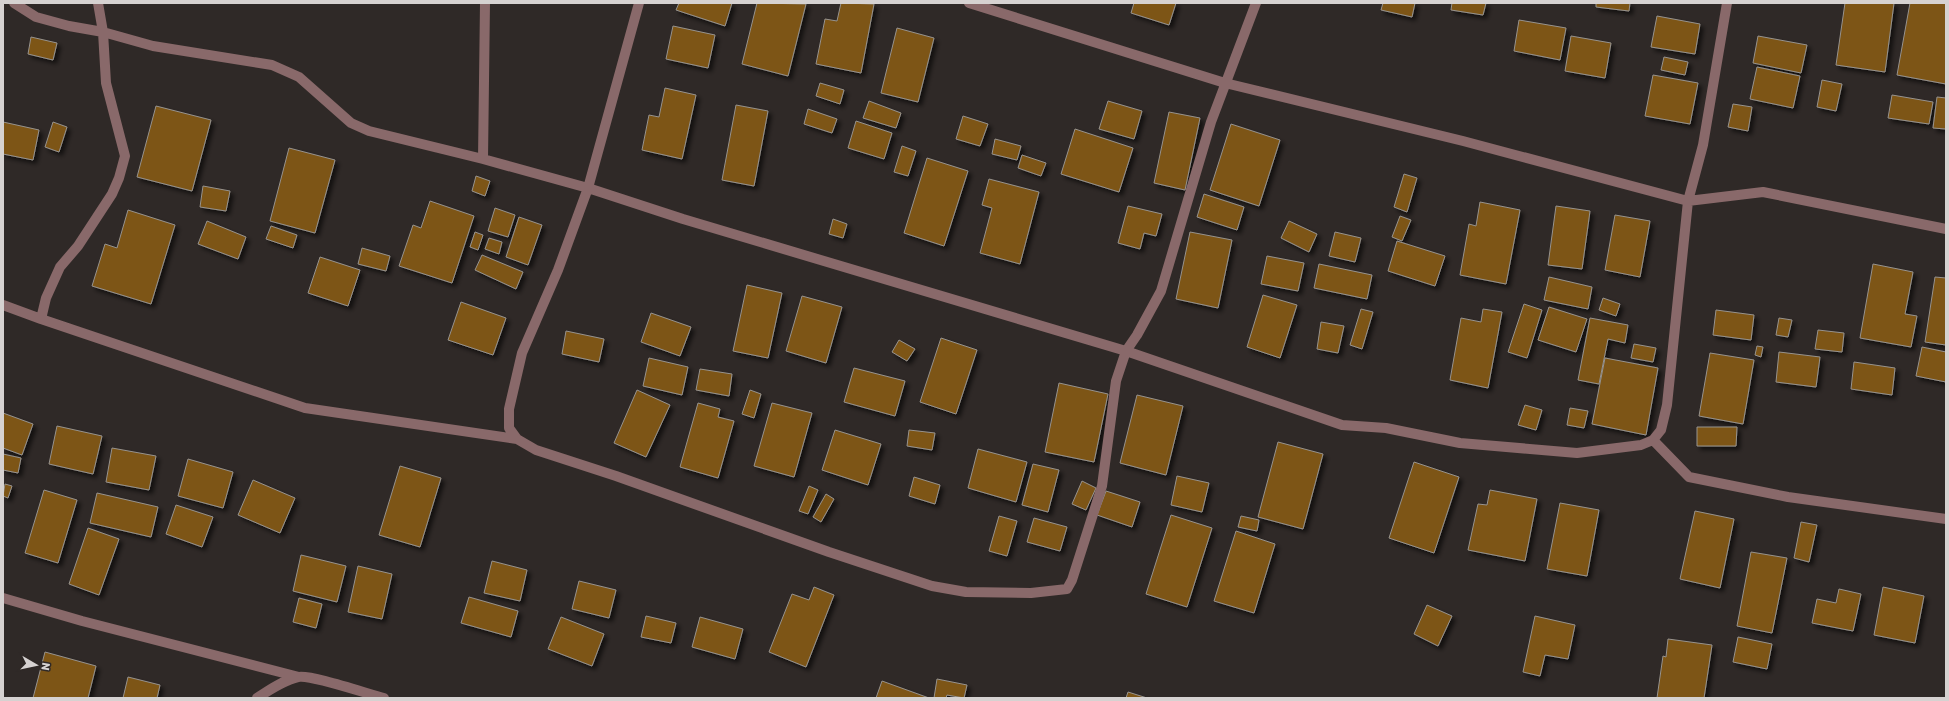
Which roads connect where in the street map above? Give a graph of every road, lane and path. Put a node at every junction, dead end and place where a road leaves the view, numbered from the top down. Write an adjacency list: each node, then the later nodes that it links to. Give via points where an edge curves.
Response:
1 (14, 3): 8 (street, via 36,17)
2 (98, 3): 8 (street)
3 (485, 3): 10 (street)
4 (639, 3): 11 (street)
5 (969, 3): 9 (street)
6 (1256, 3): 9 (street)
7 (1727, 3): 12 (street, via 1703,145)
8 (103, 32): 10 (street, via 153,46 272,66 300,77 351,123 369,131); 15 (street, via 106,83 125,156 112,194 78,246 60,267 46,298)
9 (1225, 83): 12 (street, via 1463,141); 16 (street, via 1161,291)
10 (483, 159): 11 (street)
11 (588, 188): 16 (street, via 683,219); 17 (street, via 561,264 522,353 509,409 509,428)
12 (1688, 201): 13 (street, via 1763,192); 18 (street, via 1667,405 1660,430)
13 (1946, 229)
14 (3, 305): 15 (street)
15 (41, 319): 17 (street, via 305,408)
16 (1126, 351): 17 (street, via 1116,381 1102,486 1072,580 1066,590 1031,593 966,592 932,586 536,450); 18 (street, via 1342,425 1386,428 1460,443 1577,453 1641,445)
17 (517, 439)
18 (1653, 440): 19 (street, via 1689,477 1788,497)
19 (1946, 519)
20 (3, 598): 21 (street, via 82,621)
21 (299, 676): 22 (street); 23 (street)
22 (257, 698)
23 (384, 698)

